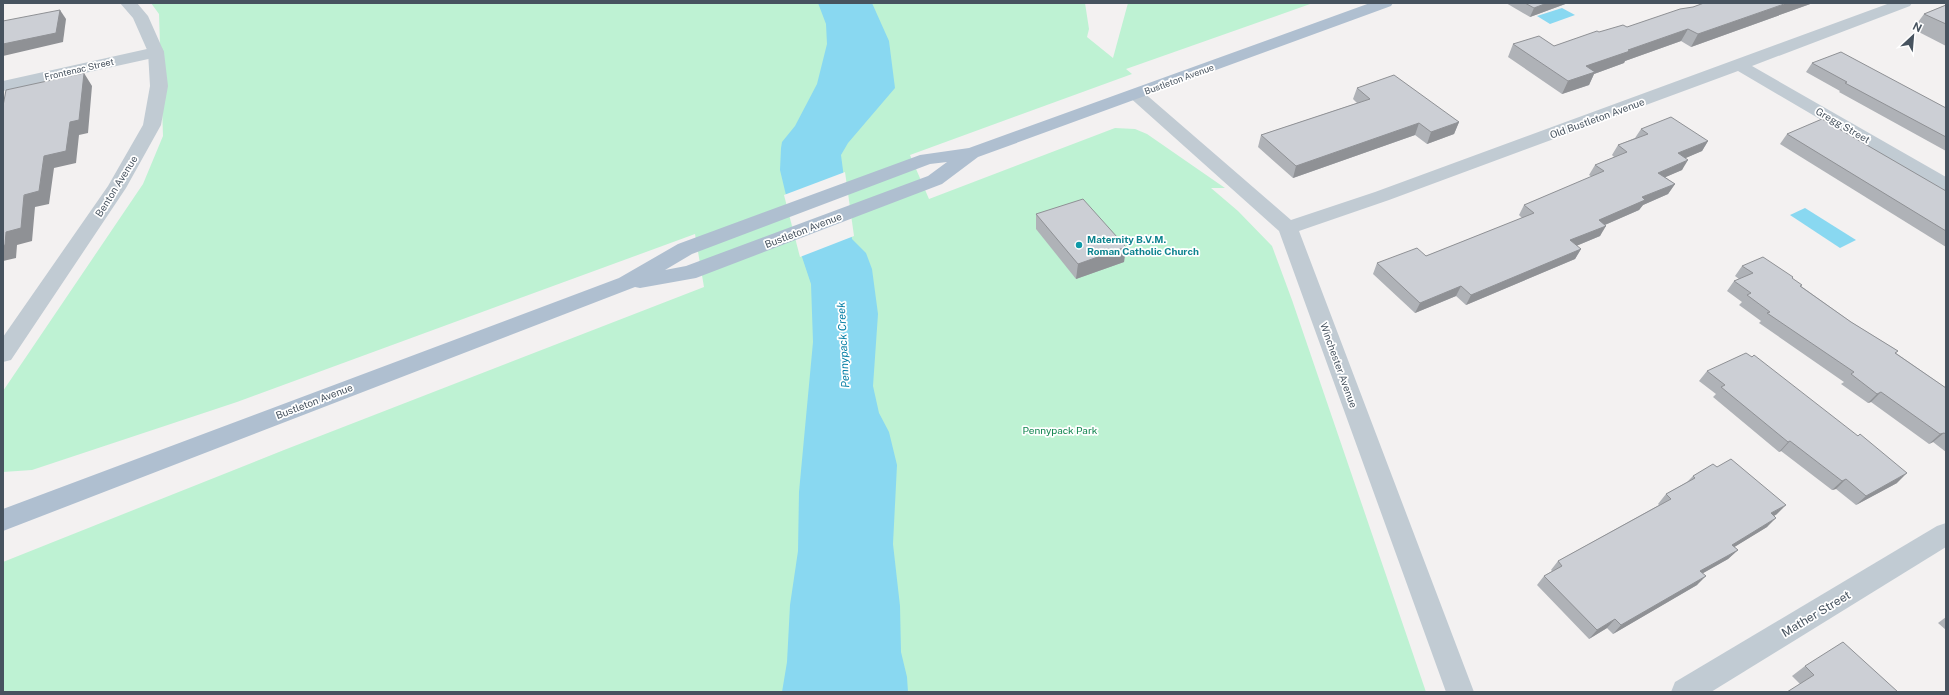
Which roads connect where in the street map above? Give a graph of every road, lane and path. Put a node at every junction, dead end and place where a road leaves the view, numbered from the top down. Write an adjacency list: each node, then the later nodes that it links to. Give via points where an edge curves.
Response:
1 (128, 3): 4 (street, Benton Avenue, via 140,16)
2 (1385, 3): 7 (main road, Bustleton Avenue)
3 (1895, 4): 5 (street, Old Bustleton Avenue)
4 (156, 52): 6 (street, Frontenac Street); 12 (street, Benton Avenue, via 159,86 152,125 116,188)
5 (1739, 66): 9 (street, Gregg Street); 10 (street, Old Bustleton Avenue, via 1397,191)
6 (3, 86)
7 (1136, 95): 8 (main road, Bustleton Avenue); 10 (street, Winchester Avenue)
8 (972, 154): 11 (main road, Bustleton Avenue, via 927,159 685,250); 11 (main road, Bustleton Avenue, via 935,180 689,273)
9 (1946, 185)
10 (1288, 228): 15 (street, Winchester Avenue)
11 (626, 283): 13 (main road, Bustleton Avenue)
12 (3, 354)
13 (3, 520)
14 (1946, 534): 16 (street, Mather Street)
15 (1460, 692)
16 (1685, 692)

